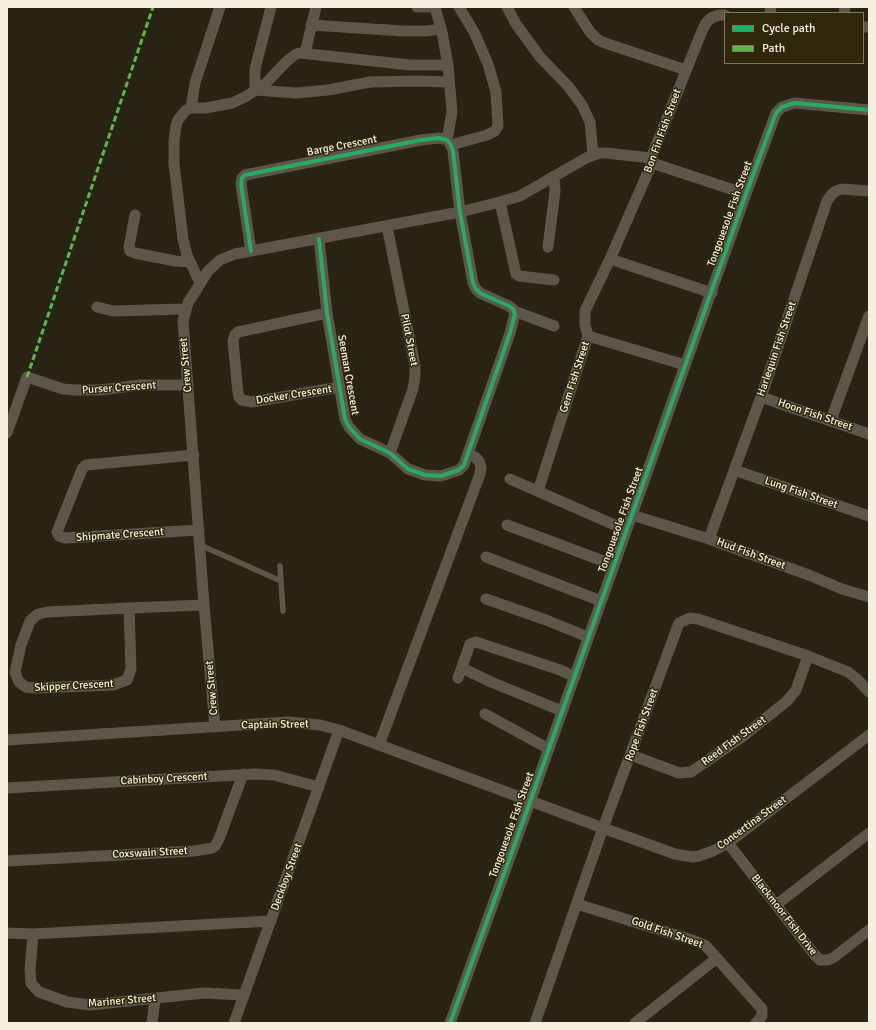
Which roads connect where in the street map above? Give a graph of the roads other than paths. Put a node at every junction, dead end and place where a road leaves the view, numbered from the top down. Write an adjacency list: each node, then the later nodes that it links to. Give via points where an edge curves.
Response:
1 (220, 7): 17 (street, via 195,83)
2 (271, 7): 16 (street, via 255,69)
3 (316, 7): 10 (street)
4 (417, 7): 5 (street)
5 (435, 7): 11 (street)
6 (459, 7): 19 (street, via 474,32 488,64 496,92 498,126 488,135)
7 (507, 7): 20 (street, via 540,57 582,105 590,122)
8 (574, 7): 14 (street, via 598,40)
9 (724, 15): 14 (street, Bon Fin Fish Street, via 711,18 706,23)
10 (311, 25): 11 (street, via 403,31); 12 (street)
11 (441, 29): 13 (street)
12 (304, 53): 13 (street, via 410,65); 16 (street, via 292,56 265,84)
13 (448, 65): 15 (street)
14 (686, 70): 21 (street, Bon Fin Fish Street)
15 (449, 82): 16 (street, via 370,82 296,93); 19 (street, via 452,112)
16 (255, 90): 17 (street, via 232,103)
17 (191, 108): 33 (street, via 178,120 174,141 174,164 183,239)
18 (869, 110): 24 (street, Tongouesole Fish Street, via 795,103 782,107 776,113)
19 (449, 142): 26 (street, via 453,151); 31 (street, Barge Crescent, via 439,138 421,140 245,175 241,184)
20 (593, 155): 21 (street, via 606,153); 22 (street, Crew Street)
21 (651, 161): 24 (street); 32 (street, Bon Fin Fish Street)
22 (554, 176): 25 (street, Crew Street, via 520,196); 30 (street, via 555,191)
23 (869, 191): 47 (street, Harlequin Fish Street, via 836,191 827,201)
24 (746, 194): 36 (street, Tongouesole Fish Street)
25 (500, 202): 26 (street, Crew Street); 34 (street, via 516,274)
26 (460, 212): 28 (street, Crew Street); 38 (street, via 476,289 484,296)
27 (135, 215): 33 (street, via 128,247 130,251)
28 (387, 226): 29 (street, Crew Street); 51 (street, Pilot Street, via 415,375 413,389)
29 (319, 239): 31 (street, Crew Street); 40 (street, Seeman Crescent)
30 (548, 247)
31 (251, 251): 35 (street, Crew Street, via 220,260)
32 (610, 259): 36 (street); 43 (street, Bon Fin Fish Street, via 584,315)
33 (189, 262): 35 (street)
34 (554, 280)
35 (200, 283): 39 (street, Crew Street)
36 (712, 293): 44 (street, Tongouesole Fish Street)
37 (97, 307): 39 (street, via 113,311)
38 (511, 308): 42 (street); 52 (street, Seeman Crescent, via 514,318)
39 (185, 309): 45 (street, Crew Street, via 183,321)
40 (327, 313): 46 (street, Seeman Crescent); 46 (street, Docker Crescent, via 235,334 233,341 238,393 242,400 252,402)
41 (869, 316): 48 (street)
42 (554, 326)
43 (588, 336): 44 (street, Gem Fish Street); 56 (street, Gem Fish Street)
44 (685, 366): 57 (street, Tongouesole Fish Street)
45 (188, 385): 49 (street, Purser Crescent, via 140,385 74,390 27,378); 53 (street, Crew Street)
46 (340, 387): 51 (street, Seeman Crescent, via 349,427 360,438)
47 (760, 397): 48 (street, Hoon Fish Street); 54 (street, Harlequin Fish Street)
48 (831, 420): 50 (street, Hoon Fish Street)
49 (7, 433)
50 (869, 434)
51 (390, 453): 52 (street, Seeman Crescent, via 408,469 425,475 441,476 461,469)
52 (468, 454): 84 (street, via 479,461 480,474)
53 (194, 455): 60 (street, Crew Street); 60 (street, Shipmate Crescent, via 86,465 82,469 57,532 65,538)
54 (734, 470): 58 (street, Lung Fish Street); 62 (street, Harlequin Fish Street)
55 (510, 479): 56 (street)
56 (538, 490): 61 (street)
57 (632, 515): 61 (street, Tongouesole Fish Street); 62 (street, Hud Fish Street)
58 (869, 516)
59 (507, 525): 66 (street)
60 (199, 530): 63 (street, Crew Street)
61 (626, 530): 66 (street, Tongouesole Fish Street)
62 (709, 539): 68 (street, Hud Fish Street)
63 (200, 545): 67 (lane); 71 (street, Crew Street)
64 (486, 558): 70 (street)
65 (280, 566): 67 (lane)
66 (614, 566): 70 (street, Tongouesole Fish Street)
67 (281, 581): 73 (lane)
68 (869, 597)
69 (486, 599): 74 (street)
70 (601, 601): 74 (street, Tongouesole Fish Street)
71 (204, 605): 72 (street, Skipper Crescent); 80 (street, Crew Street)
72 (129, 608): 72 (street, Skipper Crescent, via 46,612 34,616 19,651 15,672 19,682 34,688 113,685 128,680 131,669)
73 (284, 611)
74 (588, 637): 76 (street, Tongouesole Fish Street)
75 (808, 656): 77 (street, Rope Fish Street, via 848,672); 86 (street, Reed Fish Street, via 796,690 787,701 742,737 691,772 680,773); 86 (street, Rope Fish Street, via 698,619 684,620 679,623)
76 (574, 677): 78 (street, Tongouesole Fish Street); 78 (street, via 476,642 470,644 460,673 491,682)
77 (869, 692)
78 (562, 712): 85 (street, Tongouesole Fish Street)
79 (485, 714): 85 (street)
80 (215, 726): 81 (street, Captain Street, via 295,722); 83 (street, Captain Street)
81 (339, 730): 84 (street, Captain Street); 88 (street, Deckboy Street)
82 (869, 735): 93 (street, Concertina Street)
83 (7, 740)
84 (379, 745): 90 (street, Captain Street)
85 (549, 749): 90 (street, Tongouesole Fish Street)
86 (631, 755): 91 (street, Rope Fish Street)
87 (243, 774): 88 (street, Cabinboy Crescent, via 274,775); 89 (street, Cabinboy Crescent); 94 (street, Coxswain Street, via 219,839 212,848)
88 (319, 787): 97 (street, Deckboy Street)
89 (7, 788)
90 (530, 802): 91 (street, Concertina Street); 106 (street, Tongouesole Fish Street)
91 (604, 828): 93 (street, Concertina Street, via 687,856 699,856); 95 (street, Rope Fish Street)
92 (869, 833): 96 (street)
93 (728, 843): 96 (street, Blackmoor Fish Drive)
94 (7, 861)
95 (576, 904): 101 (street, Gold Fish Street, via 700,942 708,947); 107 (street, Rope Fish Street)
96 (776, 905): 98 (street, Blackmoor Fish Drive, via 816,956 822,960 833,958)
97 (271, 921): 100 (street); 102 (street, Deckboy Street)
98 (869, 930)
99 (7, 933): 100 (street)
100 (33, 934): 103 (street, Mariner Street, via 30,976 31,983 38,992 82,1004)
101 (716, 958): 108 (street); 109 (street, Gold Fish Street, via 762,1009 763,1014)
102 (244, 995): 103 (street, Mariner Street, via 204,993); 105 (street, Deckboy Street)
103 (155, 999): 104 (street)
104 (152, 1023)
105 (234, 1023)
106 (450, 1023)
107 (535, 1023)
108 (635, 1023)
109 (756, 1023)

